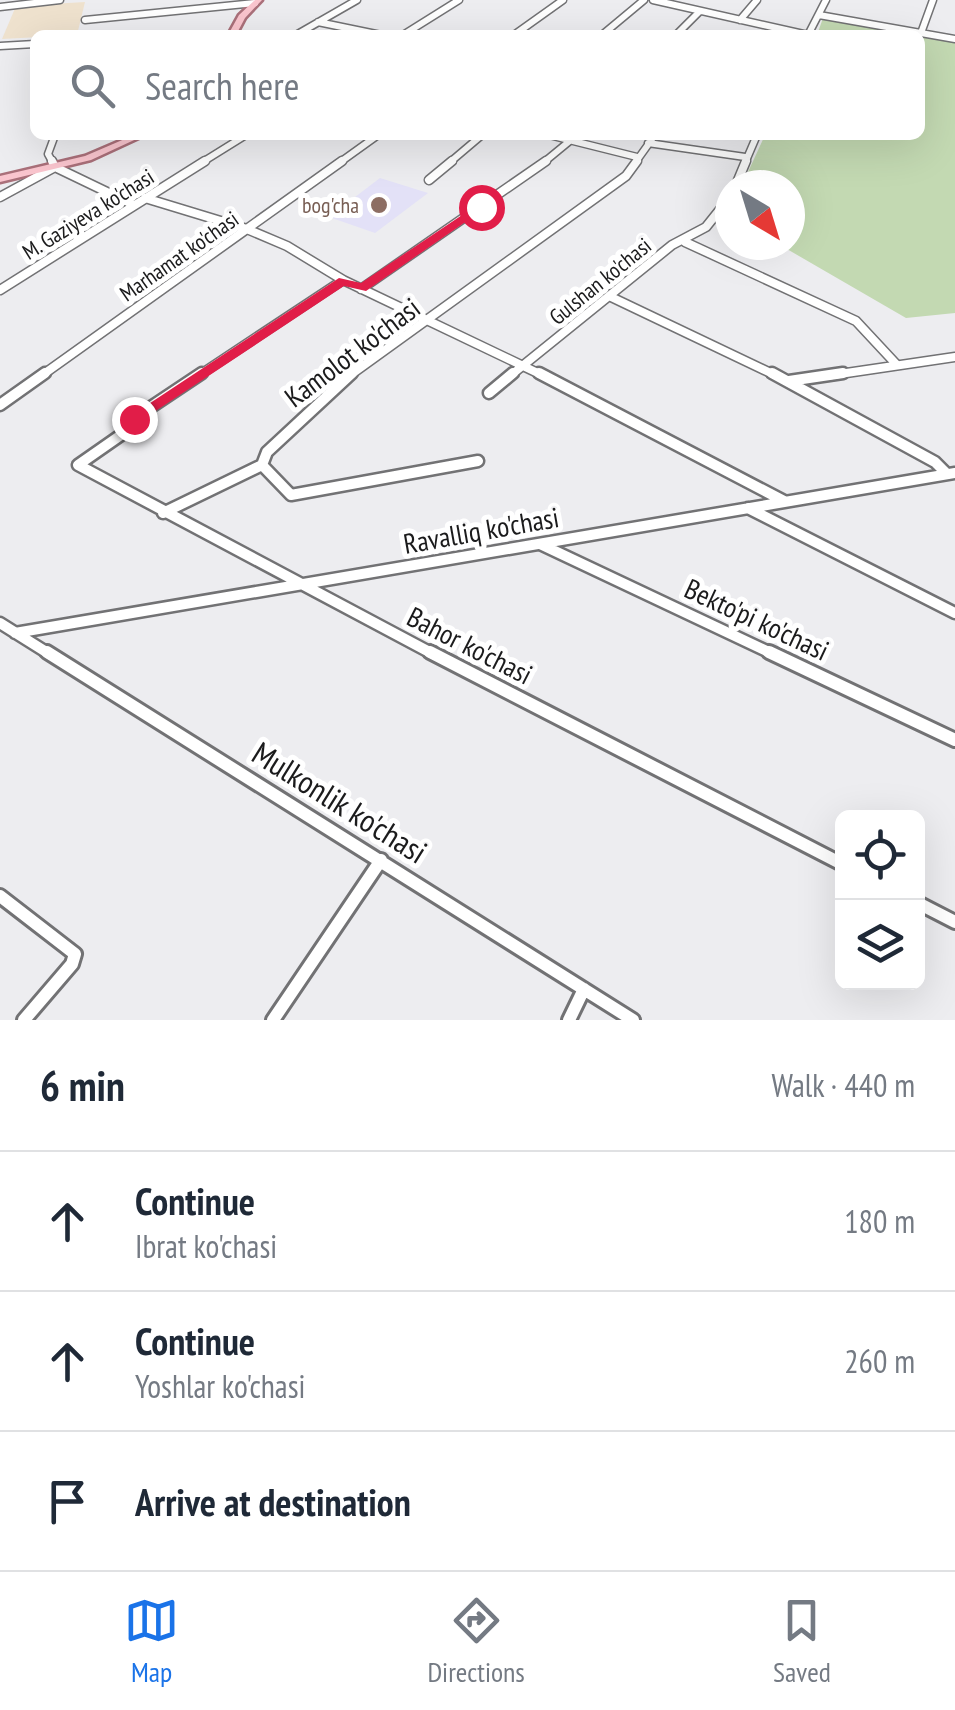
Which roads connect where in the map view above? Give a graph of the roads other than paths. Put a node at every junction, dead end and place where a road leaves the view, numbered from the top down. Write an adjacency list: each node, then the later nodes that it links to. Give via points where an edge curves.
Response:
1 (60, 0): 14 (street)
2 (157, 0): 16 (street)
3 (268, 0): 24 (main road)
4 (357, 0): 21 (street)
5 (459, 0): 27 (street)
6 (563, 0): 28 (street)
7 (644, 0): 29 (street)
8 (652, 0): 15 (street)
9 (697, 0): 15 (street)
10 (758, 0): 20 (street)
11 (826, 0): 18 (street)
12 (933, 0): 35 (street)
13 (257, 2): 16 (street); 23 (main road)
14 (0, 7)
15 (689, 8): 17 (street)
16 (160, 11): 19 (street)
17 (700, 11): 20 (street); 30 (street)
18 (819, 15): 33 (street); 34 (street)
19 (85, 20)
20 (740, 20): 22 (street)
21 (318, 22): 25 (street); 26 (street)
22 (752, 23): 31 (street); 32 (street)
23 (236, 30)
24 (244, 30)
25 (304, 30)
26 (357, 30)
27 (412, 30)
28 (521, 30)
29 (608, 30)
30 (681, 30)
31 (746, 30)
32 (785, 30)
33 (811, 30)
34 (905, 30)
35 (923, 30)
36 (925, 34): 37 (street)
37 (955, 39)
38 (30, 44): 39 (street)
39 (0, 46)
40 (52, 140): 53 (street)
41 (117, 140): 53 (main road)
42 (130, 140): 53 (main road)
43 (238, 140): 58 (street, M. Gaziyeva ko'chasi)
44 (371, 140): 61 (street, Marhamat ko'chasi)
45 (476, 140): 56 (street)
46 (571, 140): 64 (street)
47 (581, 140): 51 (street)
48 (651, 140): 51 (street, Kamolot ko'chasi)
49 (657, 140): 52 (street)
50 (754, 140): 52 (street)
51 (638, 156): 67 (street, Kamolot ko'chasi, via 626,176)
52 (745, 157): 54 (street)
53 (53, 164): 55 (main road); 57 (street); 59 (street)
54 (741, 170)
55 (0, 176)
56 (429, 180)
57 (0, 197)
58 (145, 198): 59 (street, M. Gaziyeva ko'chasi); 61 (street)
59 (134, 205): 65 (street, M. Gaziyeva ko'chasi)
60 (715, 220): 62 (street, Gulshan ko'chasi)
61 (247, 229): 63 (street); 73 (street, Marhamat ko'chasi)
62 (685, 242): 66 (street, Gulshan ko'chasi, via 672,245); 69 (street, via 856,321)
63 (343, 280): 64 (street); 79 (street, Bahor ko'chasi, via 134,419 78,465)
64 (362, 288): 67 (street)
65 (0, 290)
66 (609, 296): 70 (street, Gulshan ko'chasi); 71 (street)
67 (429, 321): 70 (street); 75 (street, Kamolot ko'chasi, via 336,385 266,452)
68 (955, 357): 69 (street)
69 (897, 365): 71 (street)
70 (524, 366): 72 (street, Gulshan ko'chasi); 77 (street)
71 (788, 381): 76 (street)
72 (489, 393)
73 (0, 405)
74 (478, 461): 75 (street, via 292,495)
75 (262, 465): 79 (street)
76 (951, 474): 77 (street, Ravalliq ko'chasi)
77 (784, 501): 78 (street, Ravalliq ko'chasi)
78 (748, 508): 80 (street, Ravalliq ko'chasi); 82 (street)
79 (162, 513): 81 (street, Bahor ko'chasi)
80 (538, 543): 81 (street, Ravalliq ko'chasi); 85 (street, Bekto'pi ko'chasi)
81 (297, 584): 84 (street, Ravalliq ko'chasi); 87 (street, Bahor ko'chasi)
82 (955, 613)
83 (0, 623): 84 (street)
84 (15, 633): 86 (street, Mulkonlik ko'chasi)
85 (955, 740)
86 (381, 860): 91 (street, Mulkonlik ko'chasi); 93 (street)
87 (835, 860)
88 (0, 896): 92 (street, via 75,959)
89 (925, 907): 90 (street)
90 (955, 922)
91 (584, 989): 94 (street); 95 (street, Mulkonlik ko'chasi)
92 (24, 1020)
93 (274, 1020)
94 (569, 1020)
95 (633, 1020)

